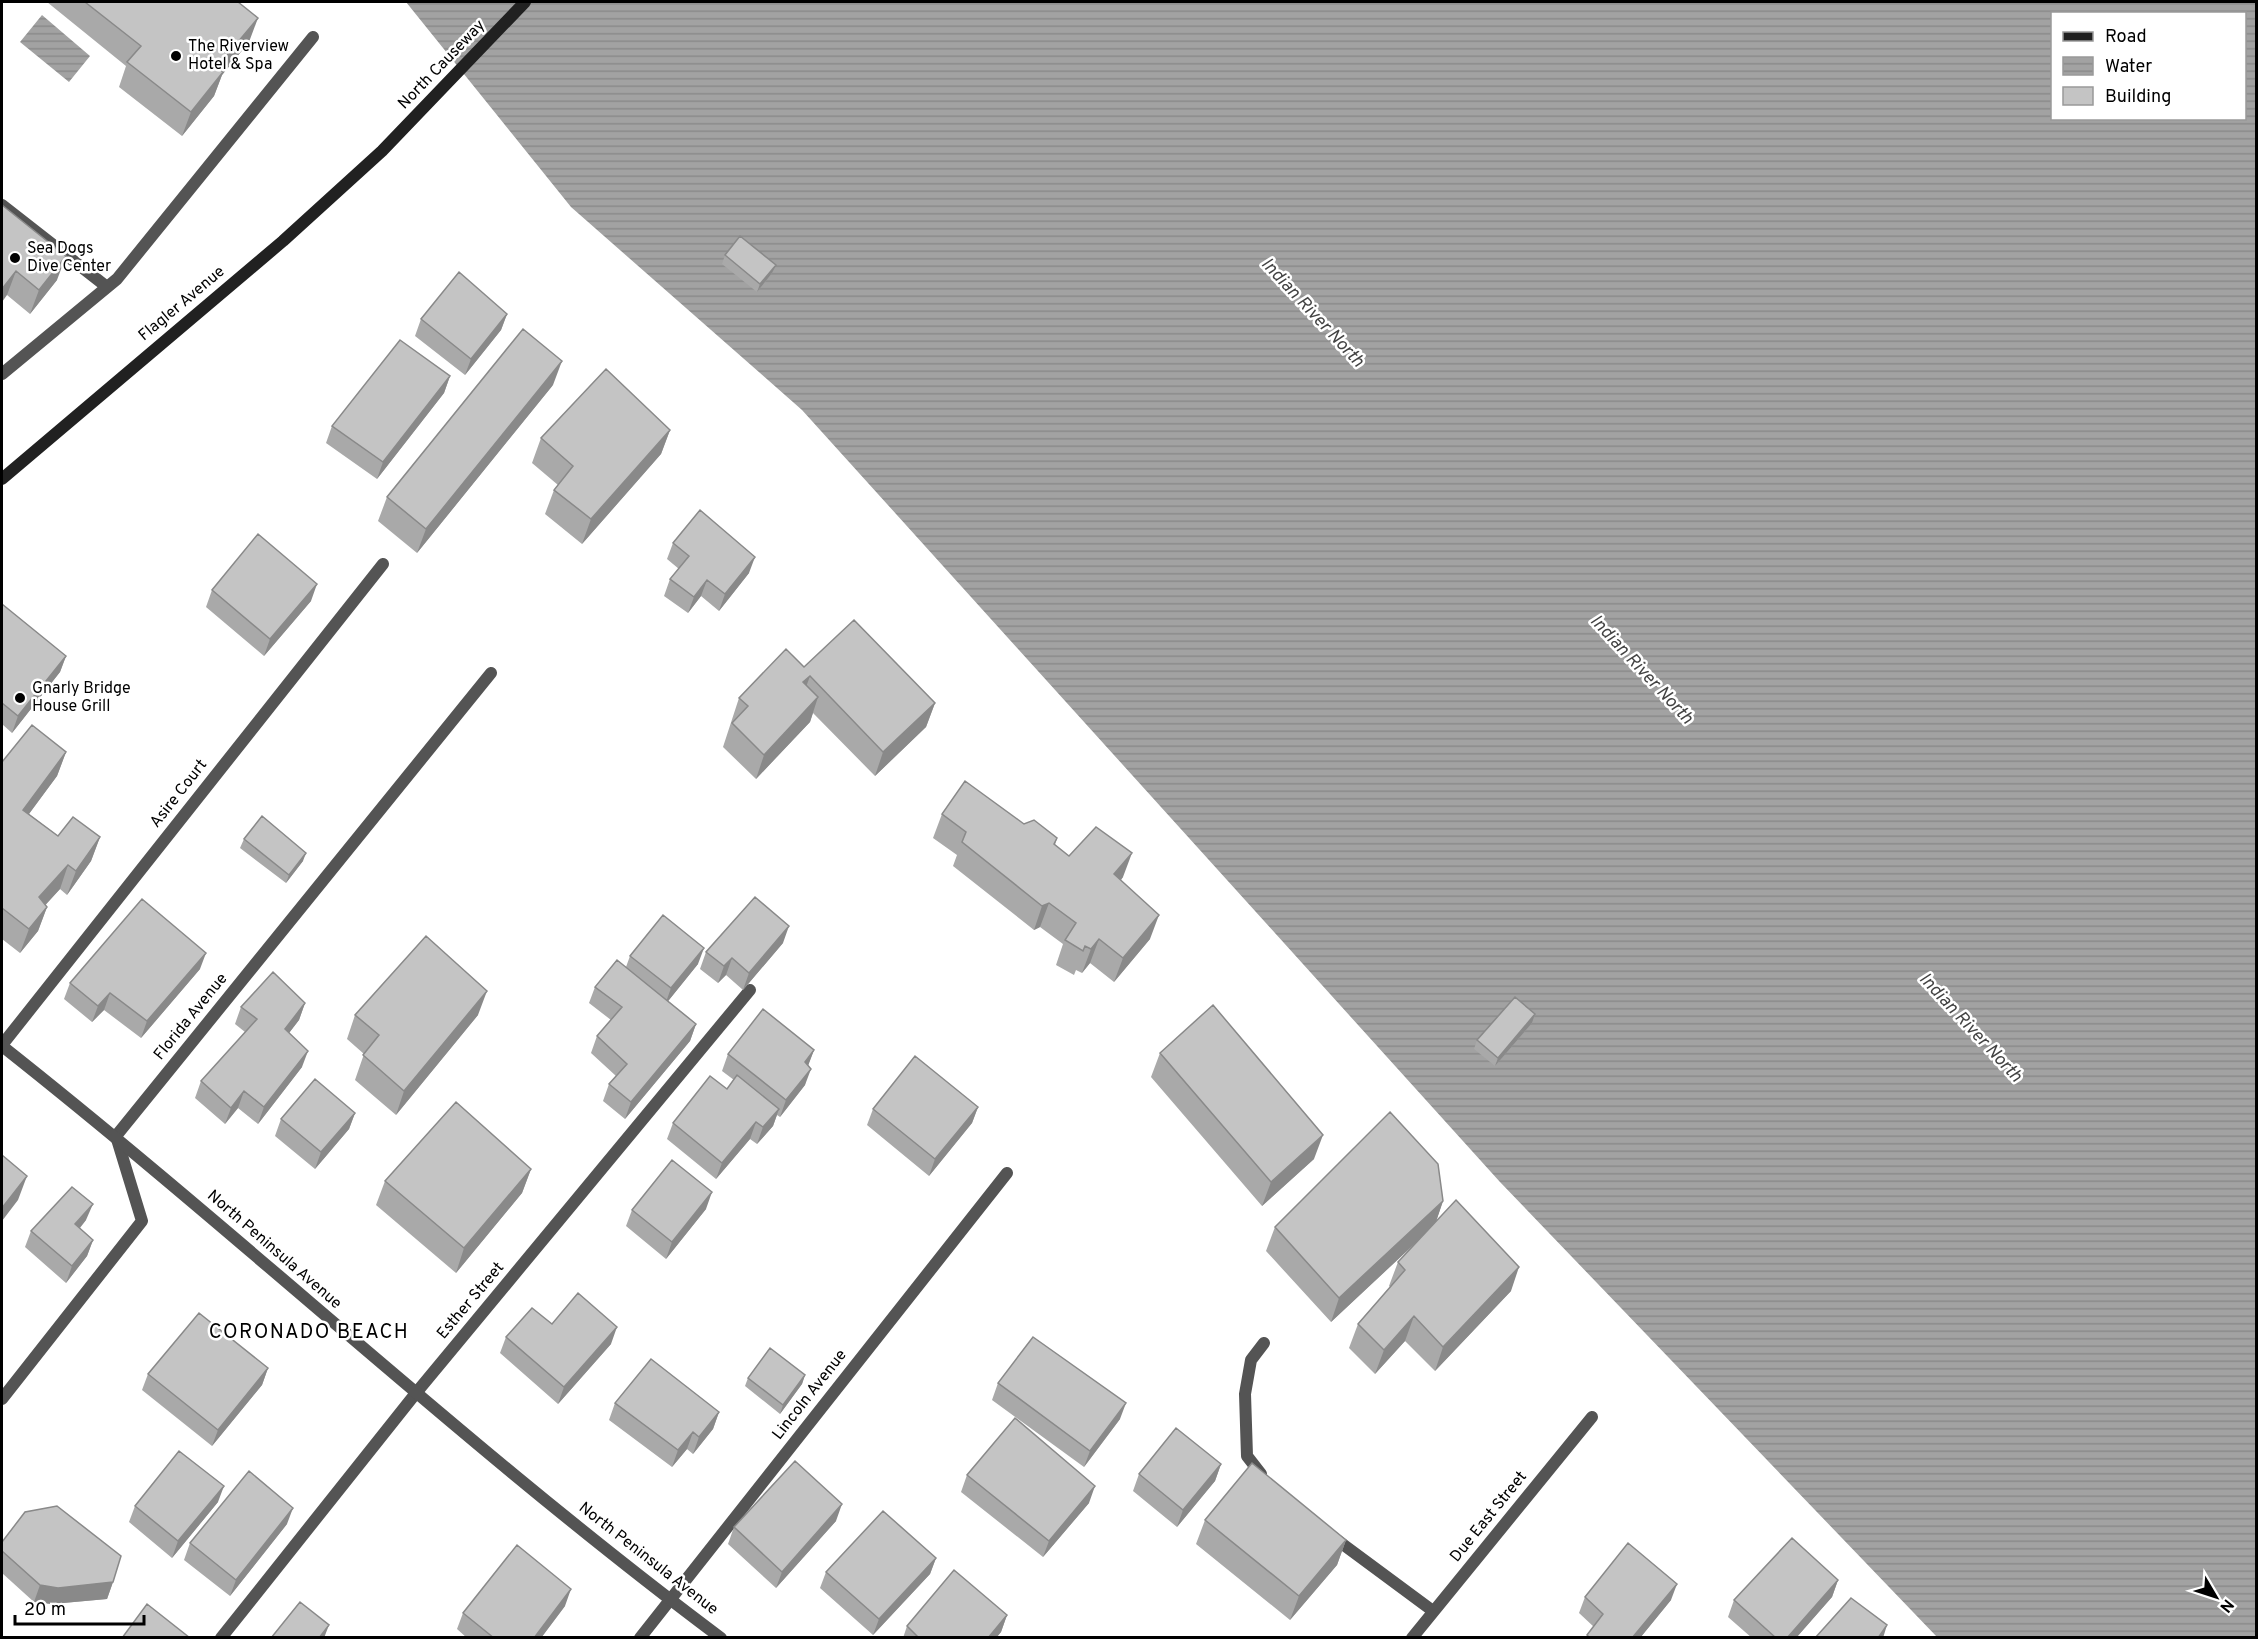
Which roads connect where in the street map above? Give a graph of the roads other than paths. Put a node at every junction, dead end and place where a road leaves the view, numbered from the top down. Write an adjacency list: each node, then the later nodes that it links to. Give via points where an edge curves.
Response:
1 (525, 2): 3 (main road, North Causeway)
2 (313, 38): 5 (street)
3 (382, 151): 7 (main road, Flagler Avenue, via 283,241)
4 (2, 205): 5 (street)
5 (107, 287): 6 (street)
6 (2, 374)
7 (2, 479)
8 (383, 564): 11 (street, Asire Court)
9 (491, 673): 12 (street, Florida Avenue)
10 (750, 990): 15 (street, Esther Street)
11 (2, 1045): 12 (street, North Peninsula Avenue)
12 (116, 1136): 15 (street, North Peninsula Avenue); 16 (street, via 142,1221)
13 (1007, 1173): 20 (street, Lincoln Avenue)
14 (1264, 1343): 18 (street, via 1251,1360 1244,1427 1247,1456)
15 (416, 1393): 20 (street, North Peninsula Avenue); 22 (street, Esther Street)
16 (2, 1399)
17 (1592, 1417): 21 (street, Due East Street)
18 (1270, 1483)
19 (1323, 1529): 21 (street)
20 (669, 1599): 23 (street, Lincoln Avenue); 24 (street, North Peninsula Avenue)
21 (1433, 1611): 25 (street, Due East Street)
22 (221, 1638)
23 (640, 1638)
24 (721, 1638)
25 (1412, 1638)

